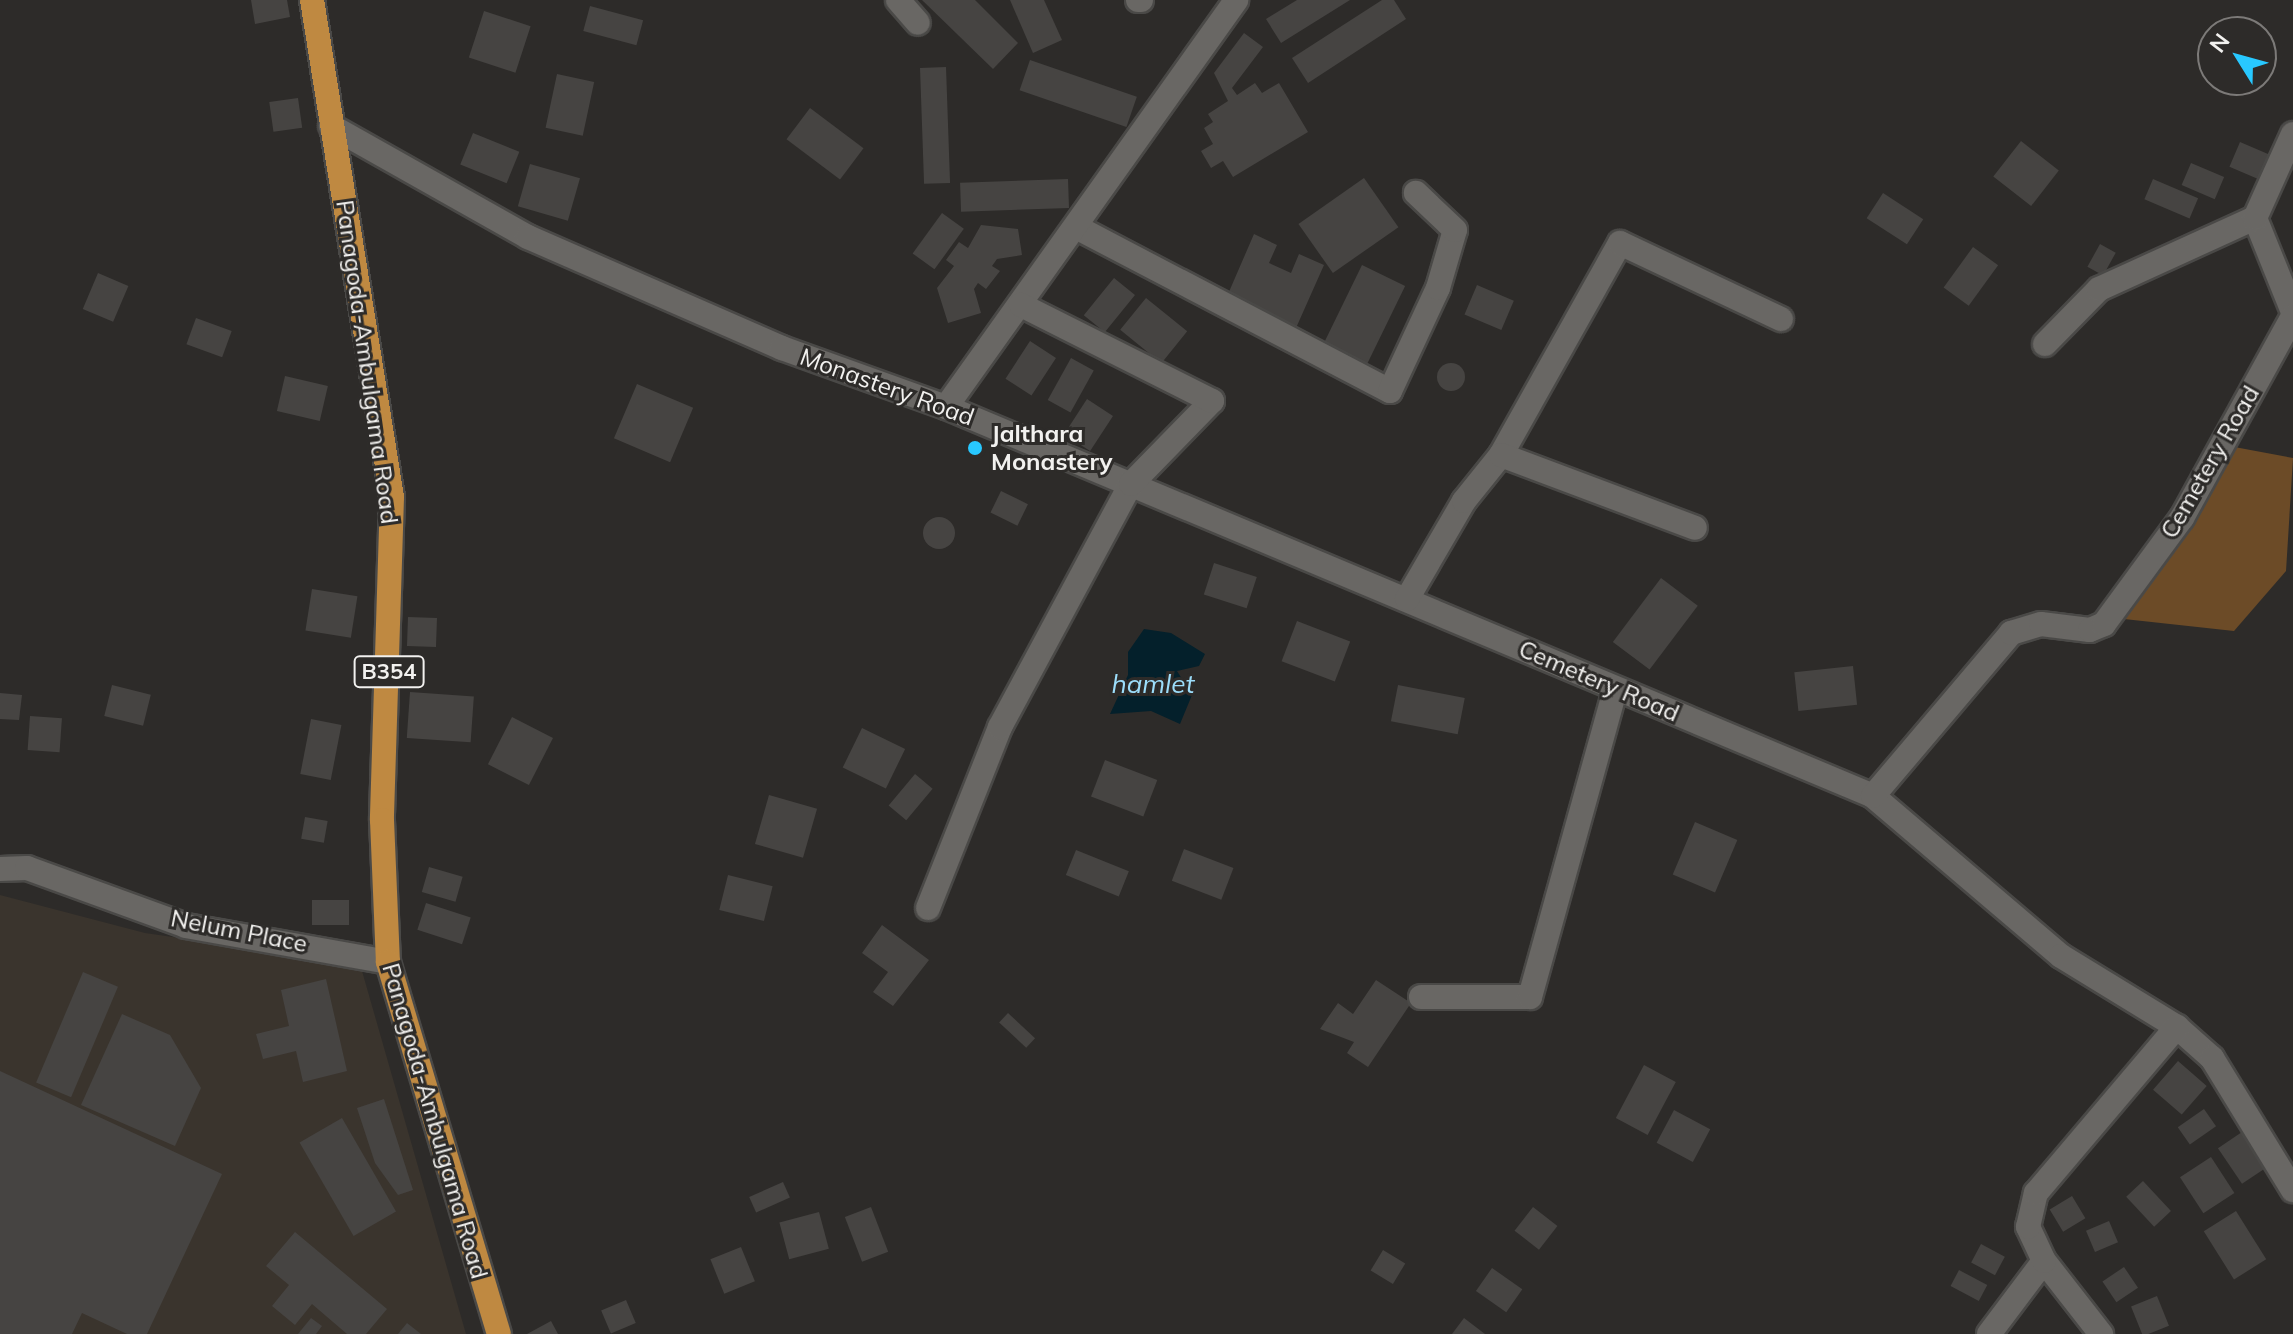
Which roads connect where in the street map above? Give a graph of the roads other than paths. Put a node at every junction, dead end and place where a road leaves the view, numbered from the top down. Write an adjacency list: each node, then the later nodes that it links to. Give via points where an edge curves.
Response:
1 (312, 0): 5 (main road, Panagoda-Ambulgama Road / B354)
2 (898, 0): 4 (street)
3 (1236, 0): 9 (street)
4 (918, 23)
5 (331, 126): 14 (street, Monastery Road, via 528,237 782,348); 24 (main road, Panagoda-Ambulgama Road / B354, via 392,497 382,820)
6 (2293, 134): 8 (street)
7 (1416, 193): 9 (street, via 1455,230 1438,288 1390,391)
8 (2255, 218): 11 (street); 13 (street, via 2099,289)
9 (1078, 228): 10 (street)
10 (1021, 305): 14 (street); 16 (street, via 1212,401)
11 (2293, 314): 21 (street, Cemetery Road, via 2182,518 2104,624 2090,630 2041,624 2011,633)
12 (1781, 319): 15 (street, via 1620,243)
13 (2045, 344)
14 (946, 407): 16 (street, Monastery Road)
15 (1501, 455): 17 (street); 18 (street, via 1464,501)
16 (1131, 484): 18 (street, Monastery Road); 23 (street, via 1000,727)
17 (1695, 528)
18 (1407, 599): 19 (street, Monastery Road)
19 (1457, 620): 20 (street, Cemetery Road)
20 (1615, 690): 21 (street, Cemetery Road); 25 (street, via 1530,997)
21 (1873, 796): 26 (street, Cemetery Road, via 2061,956)
22 (0, 869): 24 (street, Nelum Place, via 27,868 186,926)
23 (928, 908)
24 (388, 962): 29 (main road, Panagoda-Ambulgama Road / B354)
25 (1421, 997)
26 (2177, 1027): 27 (street, Cemetery Road, via 2226,1077); 28 (street, via 2036,1193 2028,1227)
27 (2293, 1190)
28 (2044, 1261): 30 (street); 31 (street)
29 (499, 1334)
30 (1989, 1334)
31 (2101, 1334)

